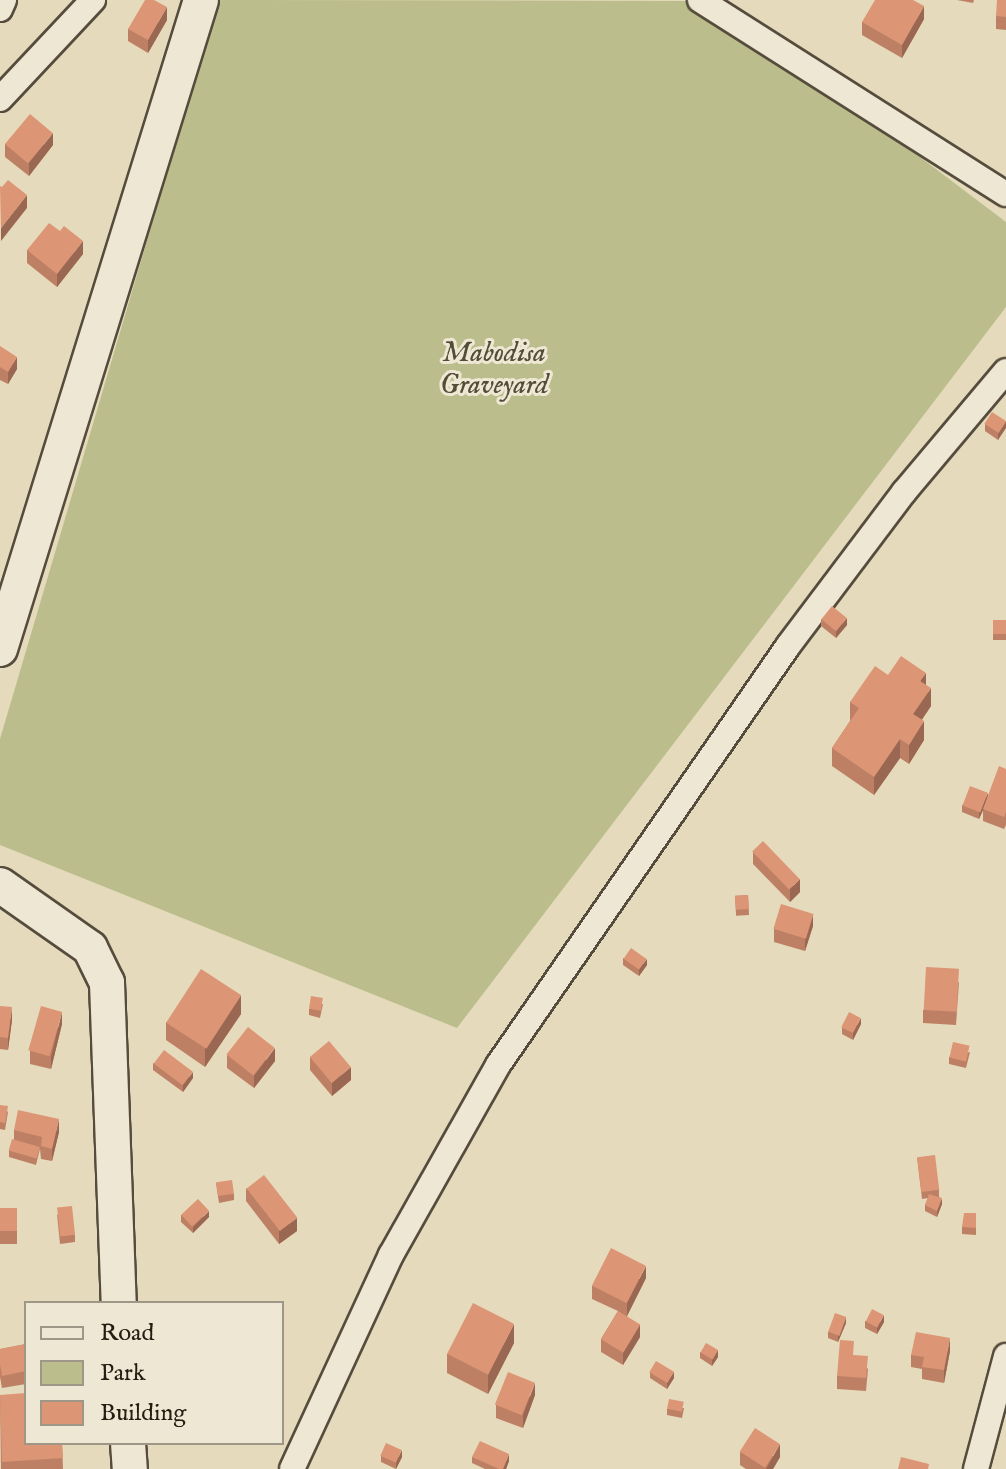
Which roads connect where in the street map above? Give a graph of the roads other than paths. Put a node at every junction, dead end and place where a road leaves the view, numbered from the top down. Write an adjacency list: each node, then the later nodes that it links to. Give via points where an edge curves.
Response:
1 (4, 0): 5 (street)
2 (93, 0): 6 (street)
3 (201, 0): 9 (street)
4 (700, 0): 7 (street)
5 (0, 9)
6 (0, 99)
7 (1006, 194)
8 (1006, 371): 15 (street, via 904,492 788,646 498,1065 391,1255)
9 (0, 649)
10 (0, 885): 11 (street, via 90,948 107,983)
11 (119, 1301)
12 (1006, 1356): 16 (street)
13 (128, 1445): 14 (street)
14 (130, 1469)
15 (292, 1469)
16 (976, 1469)

